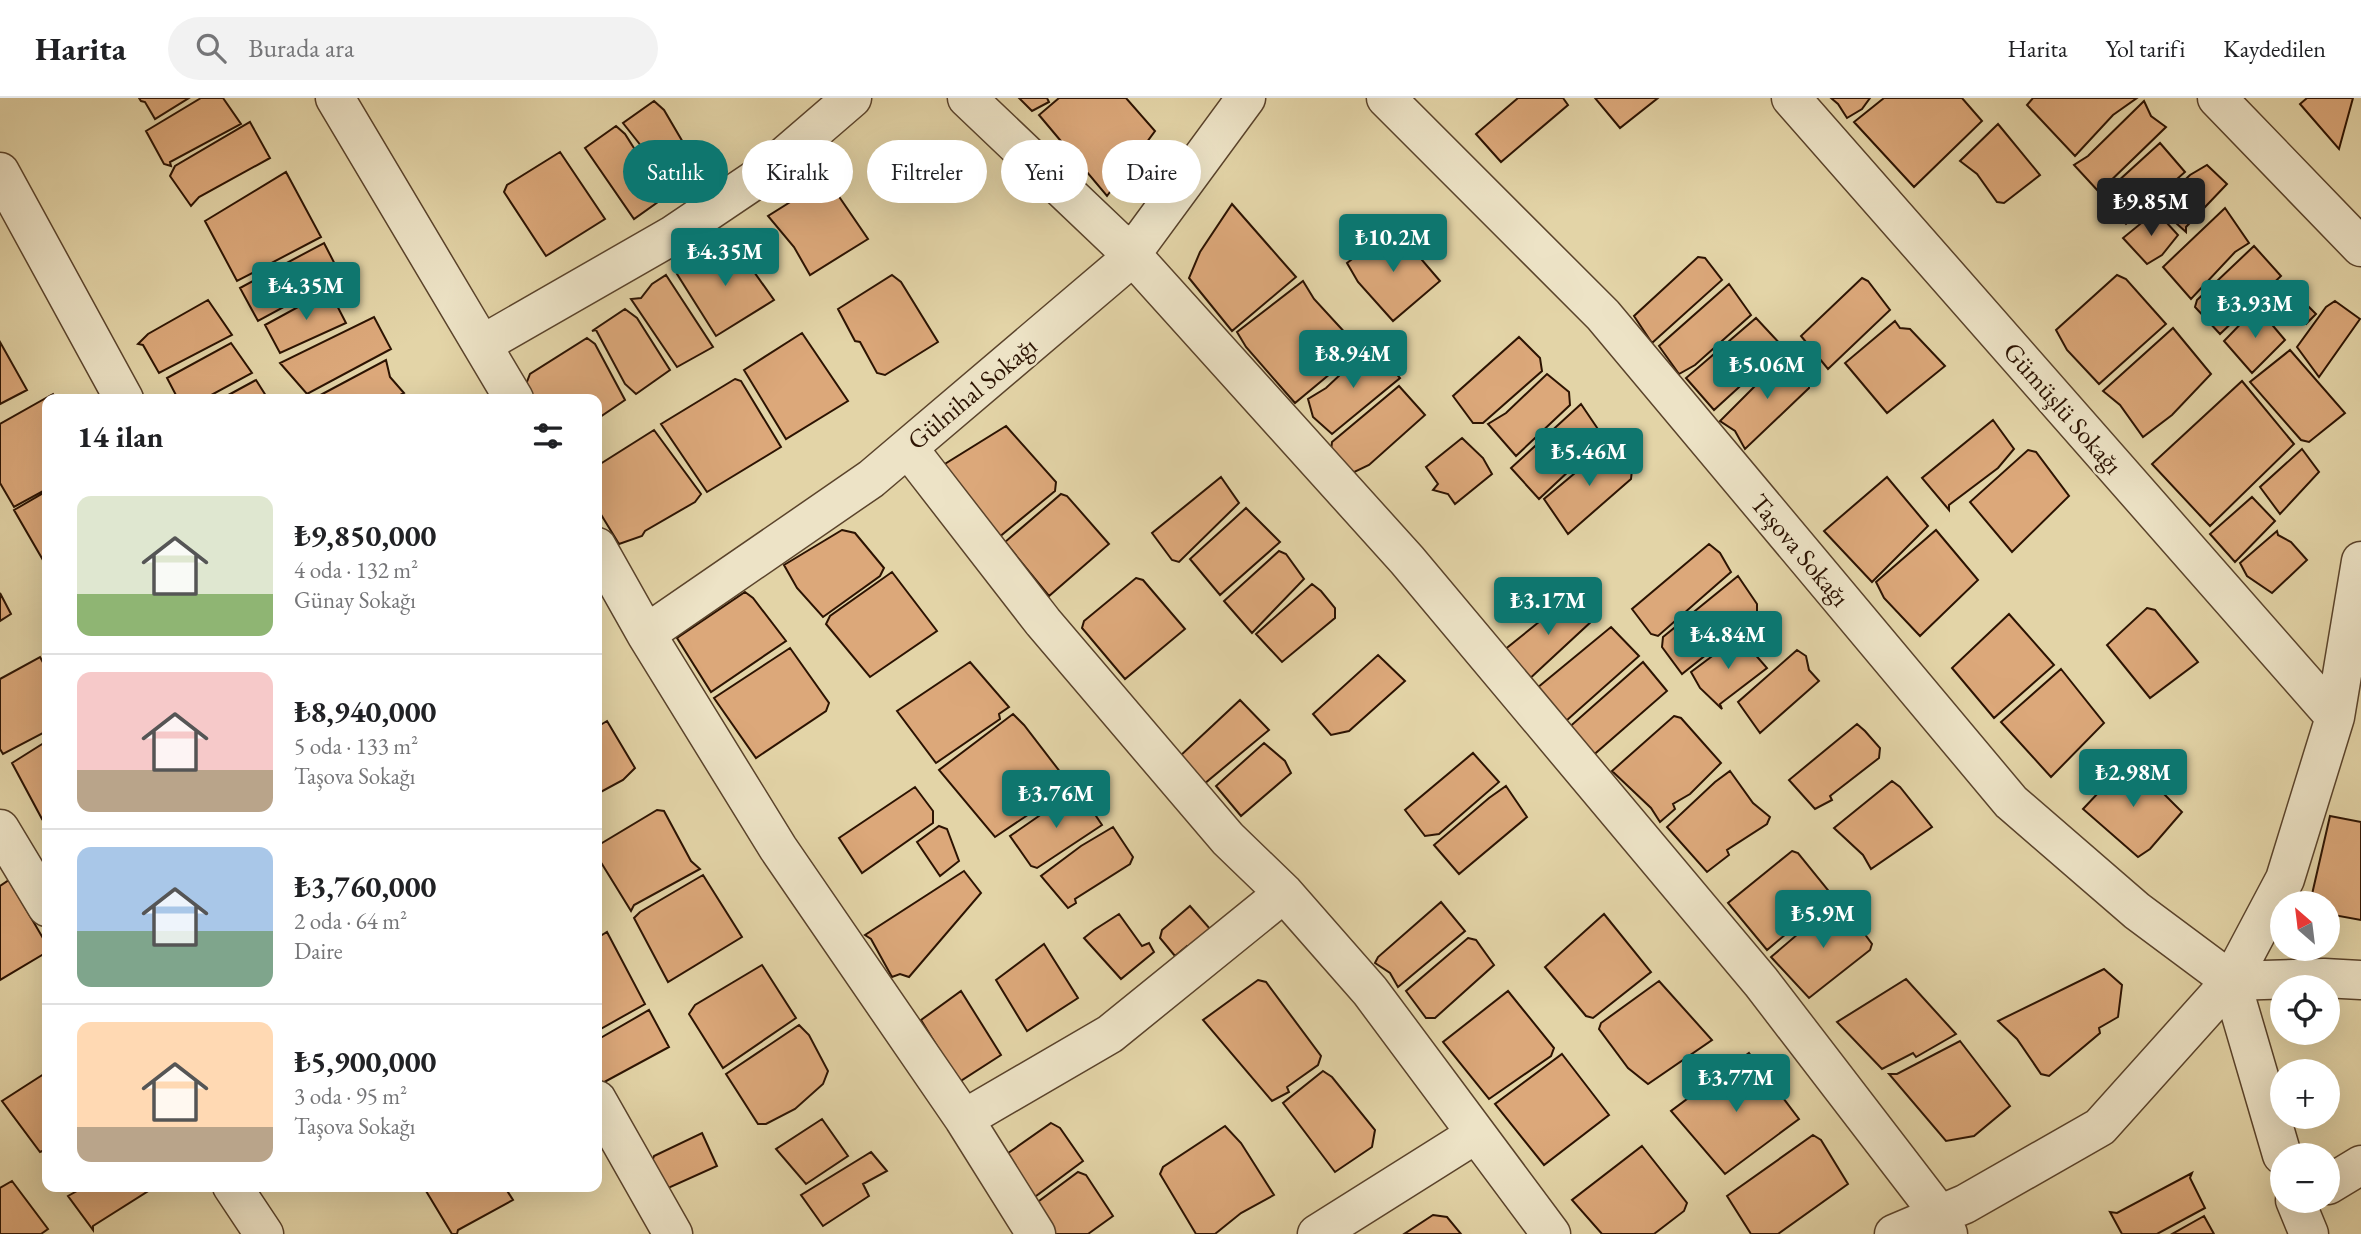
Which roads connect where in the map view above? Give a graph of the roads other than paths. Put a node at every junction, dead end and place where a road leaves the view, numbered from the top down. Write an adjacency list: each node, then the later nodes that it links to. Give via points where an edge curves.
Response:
1 (852, 98): 11 (street, via 765,173 684,227)
2 (967, 98): 10 (street)
3 (1246, 98): 10 (street, Gülnihal Sokağı)
4 (1386, 98): 24 (street, Taşova Sokağı, via 1603,315 2011,802 2137,911)
5 (1791, 98): 19 (street, Gümüşlü Sokağı)
6 (2217, 98): 9 (street)
7 (338, 99): 11 (street)
8 (0, 172): 12 (street)
9 (2361, 247)
10 (1131, 254): 14 (street, Gülnihal Sokağı); 32 (street, via 1407,560 1761,982)
11 (483, 344): 13 (street)
12 (121, 394)
13 (510, 394)
14 (908, 448): 17 (street, Gülnihal Sokağı, via 871,479); 21 (street, via 1043,622 1228,839)
15 (602, 556): 17 (street)
16 (2361, 561): 18 (street)
17 (646, 634): 26 (street, via 778,848)
18 (2352, 672): 19 (street)
19 (2335, 717): 24 (street, via 2285,879)
20 (0, 829): 22 (street)
21 (1284, 893): 26 (street, via 1110,1034); 27 (street, via 1370,991)
22 (42, 899)
23 (2361, 980): 24 (street)
24 (2231, 981): 28 (street); 32 (street, via 2100,1127 1965,1204)
25 (602, 1109): 34 (street)
26 (964, 1119): 35 (street)
27 (1476, 1134): 36 (street); 37 (street)
28 (2278, 1143)
29 (2361, 1164): 30 (street)
30 (2340, 1180)
31 (236, 1192): 33 (street)
32 (1944, 1224): 38 (street)
33 (264, 1234)
34 (673, 1234)
35 (1036, 1234)
36 (1317, 1234)
37 (1551, 1234)
38 (1894, 1234)

